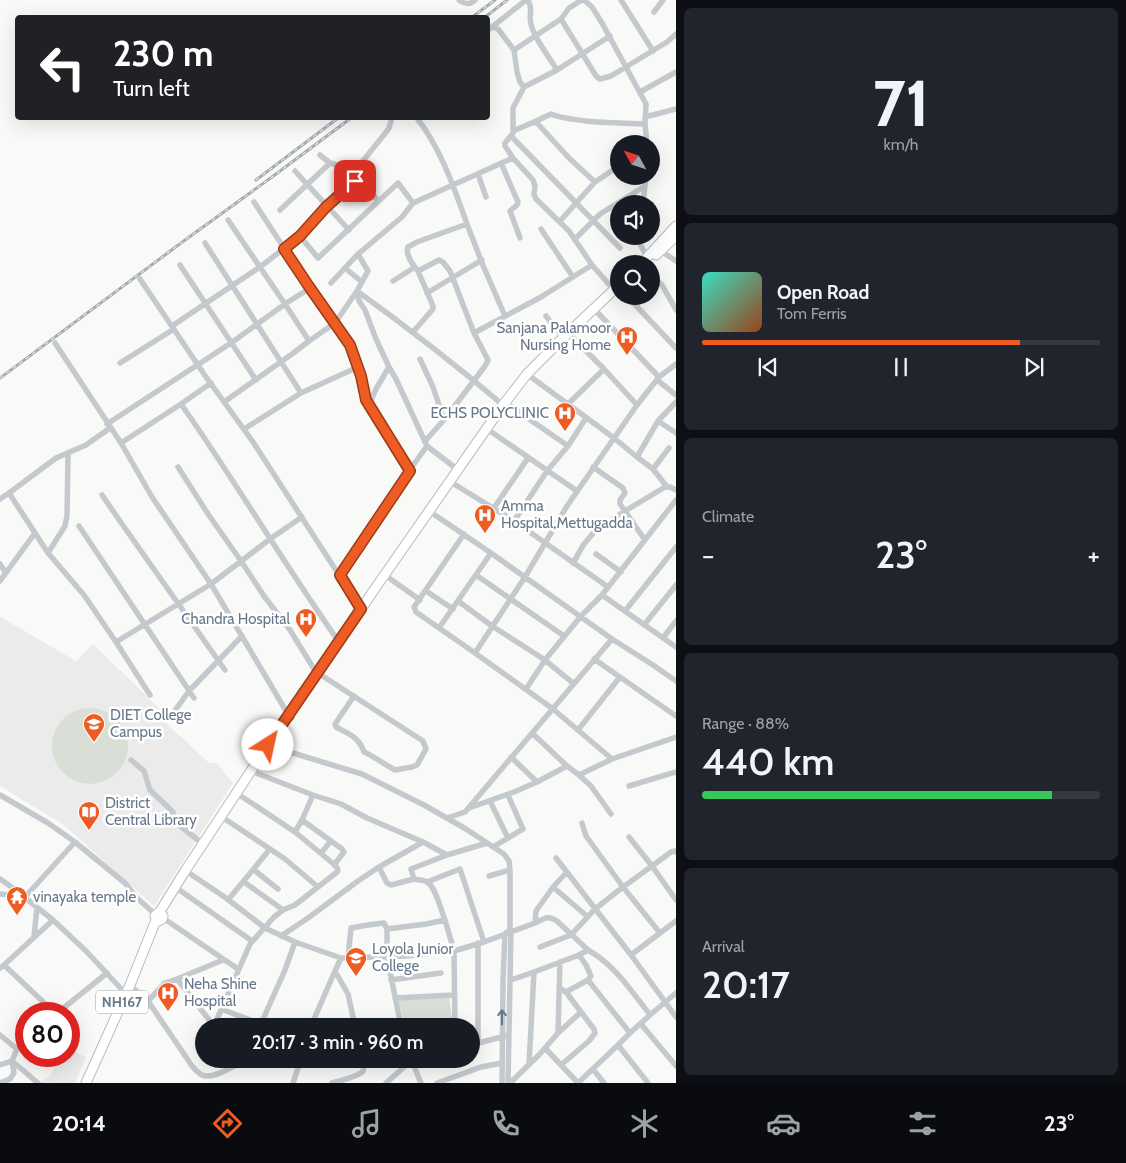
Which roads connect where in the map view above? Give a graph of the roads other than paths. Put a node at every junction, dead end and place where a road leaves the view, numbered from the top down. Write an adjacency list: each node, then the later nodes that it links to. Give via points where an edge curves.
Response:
1 (459, 0): 2 (street, via 464,3)
2 (475, 0)
3 (527, 0): 9 (street); 11 (street, via 532,9 530,24)
4 (621, 0): 14 (street)
5 (663, 0): 7 (street)
6 (587, 1): 8 (street, via 569,8); 12 (street)
7 (654, 12)
8 (561, 20): 11 (street); 15 (street)
9 (490, 28): 13 (street, via 498,29)
10 (676, 34): 14 (street)
11 (536, 36): 13 (street); 17 (street)
12 (610, 36): 15 (street); 16 (street)
13 (514, 50): 19 (street, via 517,72)
14 (653, 51): 16 (street)
15 (582, 54): 16 (street, via 600,80); 17 (street)
16 (626, 67): 20 (street)
17 (557, 70): 19 (street)
18 (676, 72): 20 (street)
19 (524, 87): 26 (street, via 513,108)
20 (640, 92): 22 (street)
21 (676, 108): 22 (street)
22 (646, 114): 25 (street, via 608,123 559,118 551,114); 27 (street)
23 (391, 120): 35 (street, via 387,132)
24 (418, 120): 38 (street, via 436,147)
25 (534, 122): 26 (street); 36 (street)
26 (512, 134): 29 (street, via 505,146); 44 (street)
27 (647, 135)
28 (320, 155): 30 (street)
29 (513, 158): 31 (street); 50 (street, via 533,180 536,200)
30 (330, 163): 35 (street); 37 (street)
31 (502, 164): 34 (street); 56 (street, via 518,202 510,211)
32 (295, 171): 37 (street)
33 (610, 172): 36 (street)
34 (478, 174): 38 (street); 41 (street)
35 (354, 176): 42 (street); 46 (street, via 355,181)
36 (595, 182): 44 (street)
37 (307, 185): 46 (street); 47 (street)
38 (453, 186): 45 (street); 51 (street)
39 (645, 186): 40 (street); 49 (street)
40 (644, 195)
41 (486, 197)
42 (378, 201): 45 (street, via 398,184); 54 (street)
43 (254, 202): 61 (street)
44 (576, 203): 49 (street); 50 (street)
45 (413, 204): 63 (street)
46 (326, 207): 54 (street); 55 (street)
47 (280, 210)
48 (228, 220): 70 (street)
49 (593, 220): 57 (street); 60 (street)
50 (560, 221): 57 (street)
51 (467, 224): 66 (street); 72 (street, via 408,247 408,255)
52 (676, 226): 64 (highway)
53 (540, 229): 73 (street)
54 (349, 230): 55 (street, via 318,258)
55 (300, 236): 61 (street)
56 (520, 238)
57 (575, 239): 69 (street)
58 (674, 240): 62 (highway)
59 (205, 243): 81 (street)
60 (620, 248)
61 (284, 249): 70 (street); 82 (street)
62 (661, 250): 65 (highway); 67 (street)
63 (358, 254): 71 (street); 77 (street, via 368,271)
64 (651, 255)
65 (654, 255)
66 (482, 260): 74 (street); 92 (street)
67 (676, 261)
68 (180, 265): 87 (street)
69 (592, 265): 73 (street); 78 (street)
70 (260, 267): 81 (street); 88 (street)
71 (345, 268): 77 (street); 79 (street)
72 (416, 269): 74 (street, via 442,260); 76 (street); 84 (street)
73 (573, 277): 92 (street)
74 (452, 278): 84 (street); 98 (street)
75 (140, 279): 96 (street)
76 (393, 281)
77 (362, 282): 83 (street)
78 (610, 282)
79 (331, 283)
80 (660, 284): 90 (street)
81 (233, 285): 87 (street); 95 (street)
82 (310, 288): 88 (street); 94 (street)
83 (357, 290): 94 (street); 97 (street); 110 (street, via 358,301 365,310)
84 (427, 293): 97 (street, via 432,311)
85 (610, 296): 99 (highway, NH167)
86 (610, 297): 91 (highway, NH167)
87 (206, 303): 96 (street); 102 (street)
88 (285, 304): 95 (street); 100 (street)
89 (635, 305): 103 (street)
90 (676, 310)
91 (597, 312): 99 (highway, NH167); 113 (street)
92 (505, 316): 98 (street)
93 (546, 316): 99 (street)
94 (335, 323): 100 (street); 109 (street, via 350,345)
95 (258, 324): 102 (street); 105 (street)
96 (173, 327): 106 (street); 108 (street)
97 (413, 332): 115 (street)
98 (474, 333): 115 (street, via 488,358)
99 (567, 337): 111 (street); 112 (highway, NH167); 124 (highway, NH167, via 528,374)
100 (309, 341): 105 (street)
101 (55, 343): 129 (street)
102 (232, 343): 108 (street); 114 (street)
103 (676, 348)
104 (420, 359): 127 (street)
105 (281, 362): 114 (street); 117 (street)
106 (120, 363)
107 (676, 364): 113 (street)
108 (199, 365): 116 (street); 129 (street)
109 (358, 366): 117 (street); 123 (street)
110 (389, 367): 123 (street); 135 (street)
111 (604, 369): 122 (street); 125 (street)
112 (531, 377): 122 (street); 124 (highway, NH167)
113 (658, 379): 118 (street); 125 (street)
114 (256, 380): 119 (street)
115 (474, 381): 124 (street); 127 (street)
116 (211, 383): 119 (street); 121 (street)
117 (301, 393): 130 (street)
118 (676, 395)
119 (224, 402): 130 (street)
120 (676, 402): 128 (street)
121 (181, 404): 134 (street); 163 (street)
122 (568, 404): 126 (street)
123 (369, 405): 145 (street)
124 (506, 405): 131 (highway, NH167); 136 (street); 144 (highway, NH167)
125 (637, 406): 133 (street)
126 (586, 418): 133 (street); 136 (street)
127 (444, 420): 135 (street)
128 (658, 421): 132 (street); 139 (street)
129 (109, 426): 134 (street); 138 (street, via 86,445)
130 (244, 429): 158 (street)
131 (490, 431): 140 (street); 147 (highway, NH167)
132 (676, 433)
133 (614, 438): 139 (street); 142 (street)
134 (121, 443): 180 (street, via 152,498)
135 (426, 443): 144 (street); 145 (street)
136 (568, 446): 146 (street)
137 (669, 448): 143 (street)
138 (68, 454): 151 (street, via 56,458); 168 (street, via 65,526)
139 (637, 457): 143 (street)
140 (528, 458): 146 (street); 155 (street)
141 (178, 467): 170 (street)
142 (593, 467): 150 (street); 156 (street, via 624,488 625,493 619,502)
143 (653, 469): 148 (street)
144 (458, 470): 157 (highway, NH167)
145 (410, 471): 175 (street)
146 (548, 471): 150 (street); 159 (street)
147 (454, 484): 155 (street); 157 (highway, NH167)
148 (667, 487): 149 (street); 156 (street)
149 (676, 490)
150 (577, 491): 165 (street)
151 (9, 493): 153 (street); 161 (street)
152 (102, 494): 188 (street)
153 (0, 499)
154 (676, 500): 164 (street)
155 (494, 508): 159 (street)
156 (625, 511): 164 (street); 171 (street, via 595,531)
157 (431, 512): 162 (street); 178 (highway, NH167); 189 (highway, NH167)
158 (302, 517): 163 (street); 175 (street)
159 (514, 521): 165 (street)
160 (79, 526): 194 (street)
161 (35, 533): 168 (street); 174 (street)
162 (464, 534): 167 (street); 183 (street)
163 (270, 538): 170 (street); 203 (street)
164 (645, 540): 173 (street)
165 (546, 543): 171 (street); 177 (street)
166 (676, 547): 191 (street)
167 (491, 552): 176 (street); 177 (street)
168 (48, 553): 202 (street, via 84,595)
169 (596, 554): 173 (street)
170 (241, 561): 180 (street); 210 (street)
171 (573, 563): 182 (street)
172 (0, 564): 174 (street)
173 (621, 572): 182 (street)
174 (6, 573): 179 (street)
175 (340, 575): 189 (street)
176 (476, 575): 186 (street); 187 (street)
177 (525, 577): 186 (street); 192 (street)
178 (389, 578): 185 (street); 210 (highway, NH167)
179 (0, 581)
180 (211, 584): 188 (street); 198 (street)
181 (676, 585): 195 (street)
182 (608, 587): 184 (street)
183 (426, 591): 185 (street); 190 (street)
184 (602, 595): 191 (street); 192 (street)
185 (420, 600): 197 (street, via 414,607 416,612)
186 (511, 600): 196 (street); 199 (street)
187 (458, 601): 190 (street); 196 (street)
188 (179, 604): 194 (street); 207 (street)
189 (361, 609): 203 (highway, NH167)
190 (452, 609): 197 (street)
191 (625, 611): 195 (street)
192 (581, 616): 199 (street); 201 (street)
193 (676, 621): 200 (street)
194 (145, 624): 202 (street); 215 (street)
195 (644, 624): 200 (street)
196 (492, 626): 205 (street); 208 (street)
197 (439, 628): 205 (street)
198 (242, 636): 207 (street); 222 (street)
199 (564, 636): 208 (street)
200 (662, 638): 204 (street)
201 (612, 639): 206 (street); 212 (street)
202 (116, 642): 216 (street)
203 (339, 642): 210 (highway, NH167)
204 (676, 647)
205 (475, 653): 214 (street)
206 (594, 659): 211 (street); 213 (street)
207 (218, 660): 209 (street); 215 (street)
208 (545, 660): 213 (street); 214 (street)
209 (225, 670)
210 (319, 675): 217 (street); 222 (highway, NH167)
211 (620, 677): 221 (street); 223 (street)
212 (676, 681)
213 (573, 683): 219 (street)
214 (526, 689): 219 (street)
215 (190, 691): 218 (street); 220 (street)
216 (150, 695)
217 (354, 696): 217 (street, via 423,741 426,749 417,765 392,769 364,752 358,741 336,727)
218 (194, 698)
219 (553, 709): 223 (street); 224 (street)
220 (170, 716)
221 (676, 716)
222 (290, 717): 226 (highway, NH167); 254 (highway, NH167)
223 (578, 730): 228 (street)
224 (532, 733): 227 (street); 230 (street)
225 (676, 737): 228 (street)
226 (273, 747): 232 (highway, NH167); 243 (street, via 362,774)
227 (512, 757): 234 (street); 241 (street)
228 (612, 758): 233 (street)
229 (131, 760): 254 (street, via 144,771 150,790 173,812 174,821)
230 (567, 766): 233 (street); 234 (street)
231 (676, 772): 235 (street)
232 (256, 773): 237 (street); 239 (highway, NH167)
233 (579, 775): 242 (street)
234 (537, 782): 238 (street)
235 (629, 786)
236 (0, 795): 251 (street)
237 (313, 795): 245 (street); 252 (street, via 341,804)
238 (508, 795): 240 (street); 249 (street, via 523,829)
239 (241, 796): 244 (highway, NH167); 247 (street)
240 (490, 801): 241 (street); 249 (street)
241 (467, 809): 243 (street)
242 (611, 814)
243 (447, 818): 253 (street)
244 (225, 819): 256 (street); 266 (highway, NH167)
245 (302, 820): 247 (street); 250 (street)
246 (582, 823): 274 (street, via 586,836)
247 (295, 832): 258 (street)
248 (629, 837): 262 (street)
249 (508, 838): 255 (street)
250 (331, 841): 258 (street); 261 (street, via 344,852)
251 (76, 842): 279 (street); 285 (street)
252 (423, 842): 259 (street); 263 (street)
253 (487, 842): 255 (street); 259 (street)
254 (203, 844): 285 (highway, NH167, via 184,871)
255 (493, 847): 265 (street, via 504,854)
256 (270, 849): 264 (street); 273 (street)
257 (676, 852): 262 (street, via 671,852)
258 (321, 853): 261 (street)
259 (448, 855): 270 (street, via 411,869)
260 (556, 858): 267 (street)
261 (334, 865): 273 (street, via 337,872)
262 (652, 866): 274 (street); 281 (street)
263 (379, 867): 270 (street, via 388,884); 296 (street)
264 (254, 870): 271 (street); 277 (street)
265 (510, 870): 268 (street); 293 (street)
266 (189, 873): 276 (highway, NH167); 280 (street)
267 (566, 873): 275 (street); 283 (street)
268 (489, 876)
269 (0, 879): 279 (street)
270 (414, 880): 272 (street)
271 (244, 882): 280 (street); 284 (street)
272 (426, 882): 288 (street, via 435,893); 300 (street, via 460,869)
273 (318, 887): 284 (street)
274 (623, 887): 283 (street); 294 (street)
275 (553, 888): 286 (street); 290 (street, via 536,911)
276 (178, 889): 285 (highway, NH167); 298 (street)
277 (278, 890)
278 (0, 894): 279 (street)
279 (24, 896): 282 (street)
280 (228, 900): 291 (street)
281 (676, 900)
282 (37, 907): 287 (street); 297 (street)
283 (595, 909): 286 (street); 305 (street)
284 (283, 910): 291 (street)
285 (160, 917): 308 (street); 321 (highway, NH167)
286 (588, 917): 295 (street)
287 (53, 920): 297 (street); 314 (street)
288 (445, 920): 292 (street); 303 (street)
289 (676, 921): 294 (street)
290 (535, 923): 293 (street); 295 (street, via 552,918)
291 (265, 928): 296 (street); 298 (street)
292 (387, 929): 306 (street); 307 (street, via 384,923 351,928)
293 (509, 931): 300 (street); 318 (street); 346 (street, one-way to 293, via 503,980)
294 (660, 933): 305 (street)
295 (571, 935): 301 (street); 302 (street)
296 (281, 936): 299 (street)
297 (34, 937): 310 (street)
298 (252, 941): 311 (street)
299 (295, 942): 307 (street); 335 (street)
300 (481, 942): 303 (street); 340 (street)
301 (540, 947)
302 (588, 950): 304 (street); 332 (street, via 599,956 621,978)
303 (454, 951): 306 (street); 324 (street)
304 (579, 955): 309 (street); 319 (street, via 591,976)
305 (631, 955): 329 (street)
306 (386, 956): 307 (street); 317 (street)
307 (344, 958): 312 (street)
308 (223, 960): 311 (street); 316 (street)
309 (560, 962): 313 (street); 320 (street)
310 (2, 967): 327 (street)
311 (238, 970): 330 (street)
312 (335, 971): 336 (street); 337 (street, via 348,994)
313 (534, 972): 318 (street); 354 (street)
314 (107, 973): 321 (street); 328 (street)
315 (441, 973): 317 (street)
316 (177, 979): 326 (street, via 165,982); 330 (street, via 214,1026)
317 (392, 980): 325 (street)
318 (510, 980): 344 (street)
319 (588, 980): 322 (street); 343 (street)
320 (559, 988): 322 (street); 342 (street)
321 (129, 991): 326 (street); 362 (highway, NH167)
322 (566, 992): 331 (street)
323 (676, 993): 329 (street)
324 (454, 995): 325 (street); 339 (street)
325 (395, 998): 338 (street)
326 (148, 1001): 358 (street, via 200,1074 213,1076)
327 (42, 1002)
328 (71, 1002)
329 (665, 1003): 332 (street); 333 (street)
330 (221, 1009): 334 (street)
331 (581, 1012): 342 (street); 356 (street, via 595,1033)
332 (650, 1015): 341 (street)
333 (676, 1017)
334 (244, 1018)
335 (264, 1018)
336 (314, 1018)
337 (353, 1018)
338 (400, 1018)
339 (455, 1018)
340 (479, 1018)
341 (641, 1024): 343 (street); 357 (street)
342 (558, 1033): 350 (street)
343 (630, 1033): 348 (street)
344 (510, 1034): 346 (street); 375 (street)
345 (0, 1035): 349 (street)
346 (502, 1037): 347 (street); 353 (street)
347 (480, 1042)
348 (618, 1045): 364 (street); 378 (street)
349 (15, 1047)
350 (546, 1048): 354 (street); 356 (street)
351 (15, 1054): 352 (street)
352 (12, 1061): 355 (street); 366 (street, via 14,1073 10,1079); 367 (street)
353 (502, 1063): 373 (street); 374 (street)
354 (530, 1064): 375 (street)
355 (0, 1065)
356 (561, 1065): 376 (street)
357 (676, 1066)
358 (228, 1068)
359 (364, 1068): 371 (street, via 359,1074)
360 (404, 1068): 372 (street)
361 (414, 1068): 365 (street)
362 (95, 1069): 368 (highway, NH167); 369 (highway, NH167)
363 (298, 1069): 370 (street)
364 (592, 1069): 376 (street); 377 (street)
365 (419, 1082)
366 (0, 1083)
367 (38, 1083)
368 (86, 1083)
369 (91, 1083)
370 (292, 1083)
371 (332, 1083)
372 (386, 1083)
373 (437, 1083)
374 (502, 1083)
375 (509, 1083)
376 (578, 1083)
377 (604, 1083)
378 (648, 1083)

